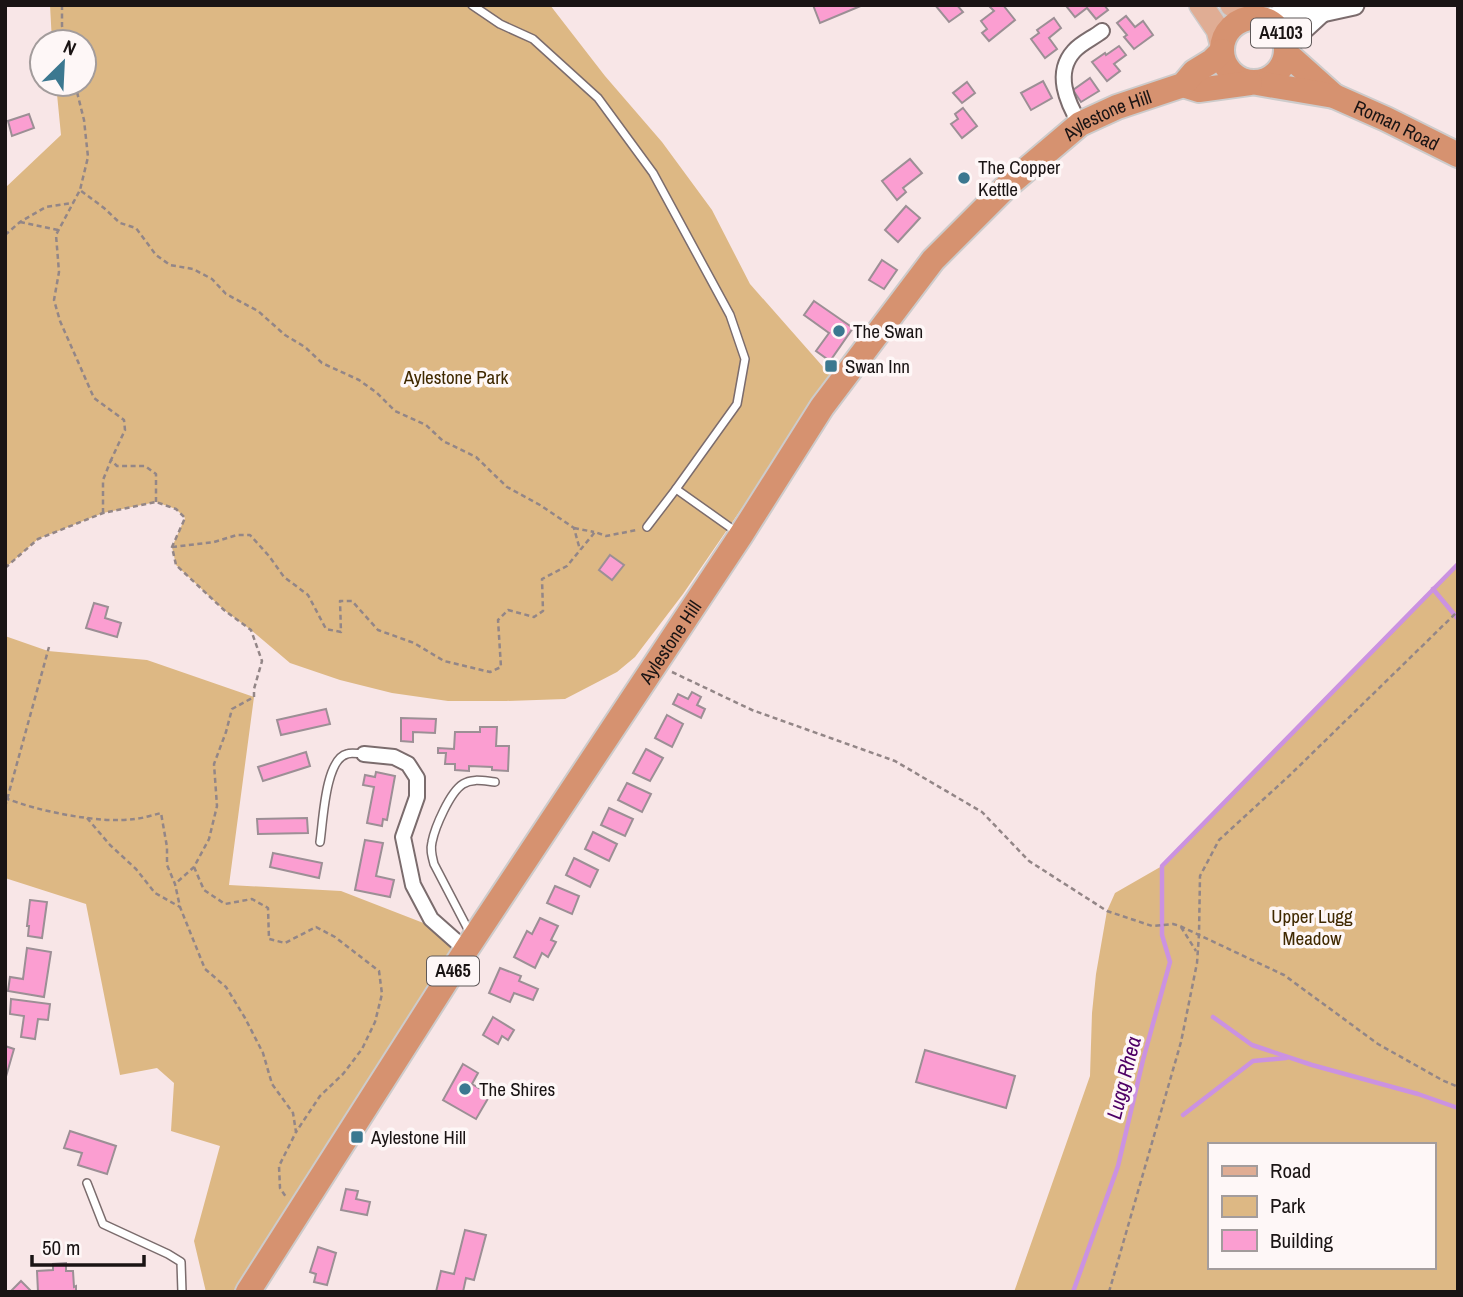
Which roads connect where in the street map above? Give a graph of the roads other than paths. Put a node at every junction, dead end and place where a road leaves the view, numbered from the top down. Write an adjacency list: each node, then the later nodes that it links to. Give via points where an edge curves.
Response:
1 (472, 5): 15 (lane, via 533,39 598,97 653,173 730,315 746,359 737,404)
2 (1201, 5): 8 (main road, A4103, via 1218,30)
3 (1233, 5): 6 (main road, A4103)
4 (1354, 5): 5 (street)
5 (1322, 12): 6 (street); 9 (street, via 1297,34)
6 (1259, 18): 8 (highway, A4103, via 1237,22); 9 (highway, A4103, via 1280,30)
7 (1102, 32): 13 (street, via 1075,50 1066,63 1063,84)
8 (1222, 48): 10 (highway, A4103, via 1227,68); 11 (highway, Aylestone Hill / A465)
9 (1287, 52): 10 (highway, A4103, via 1274,77); 12 (highway, Roman Road / A4103)
10 (1253, 83): 11 (highway, Aylestone Hill / A465, via 1199,90); 12 (highway, Roman Road / A4103)
11 (1183, 85): 13 (highway, Aylestone Hill / A465)
12 (1334, 96): 14 (highway, Roman Road / A4103)
13 (1080, 124): 17 (highway, Aylestone Hill / A465, via 1007,186 933,260 822,407)
14 (1458, 155)
15 (676, 489): 16 (lane); 17 (lane)
16 (647, 527)
17 (741, 535): 21 (highway, Aylestone Hill / A465)
18 (363, 754): 20 (lane, via 346,754 330,773); 21 (street, via 394,757 408,764 417,778 417,797 403,837 413,885 431,919)
19 (495, 782): 21 (lane, via 463,783 432,841 434,863)
20 (320, 842)
21 (470, 944): 24 (highway, Aylestone Hill / A465)
22 (87, 1183): 23 (lane, via 103,1224 181,1262)
23 (182, 1292)
24 (248, 1292)

